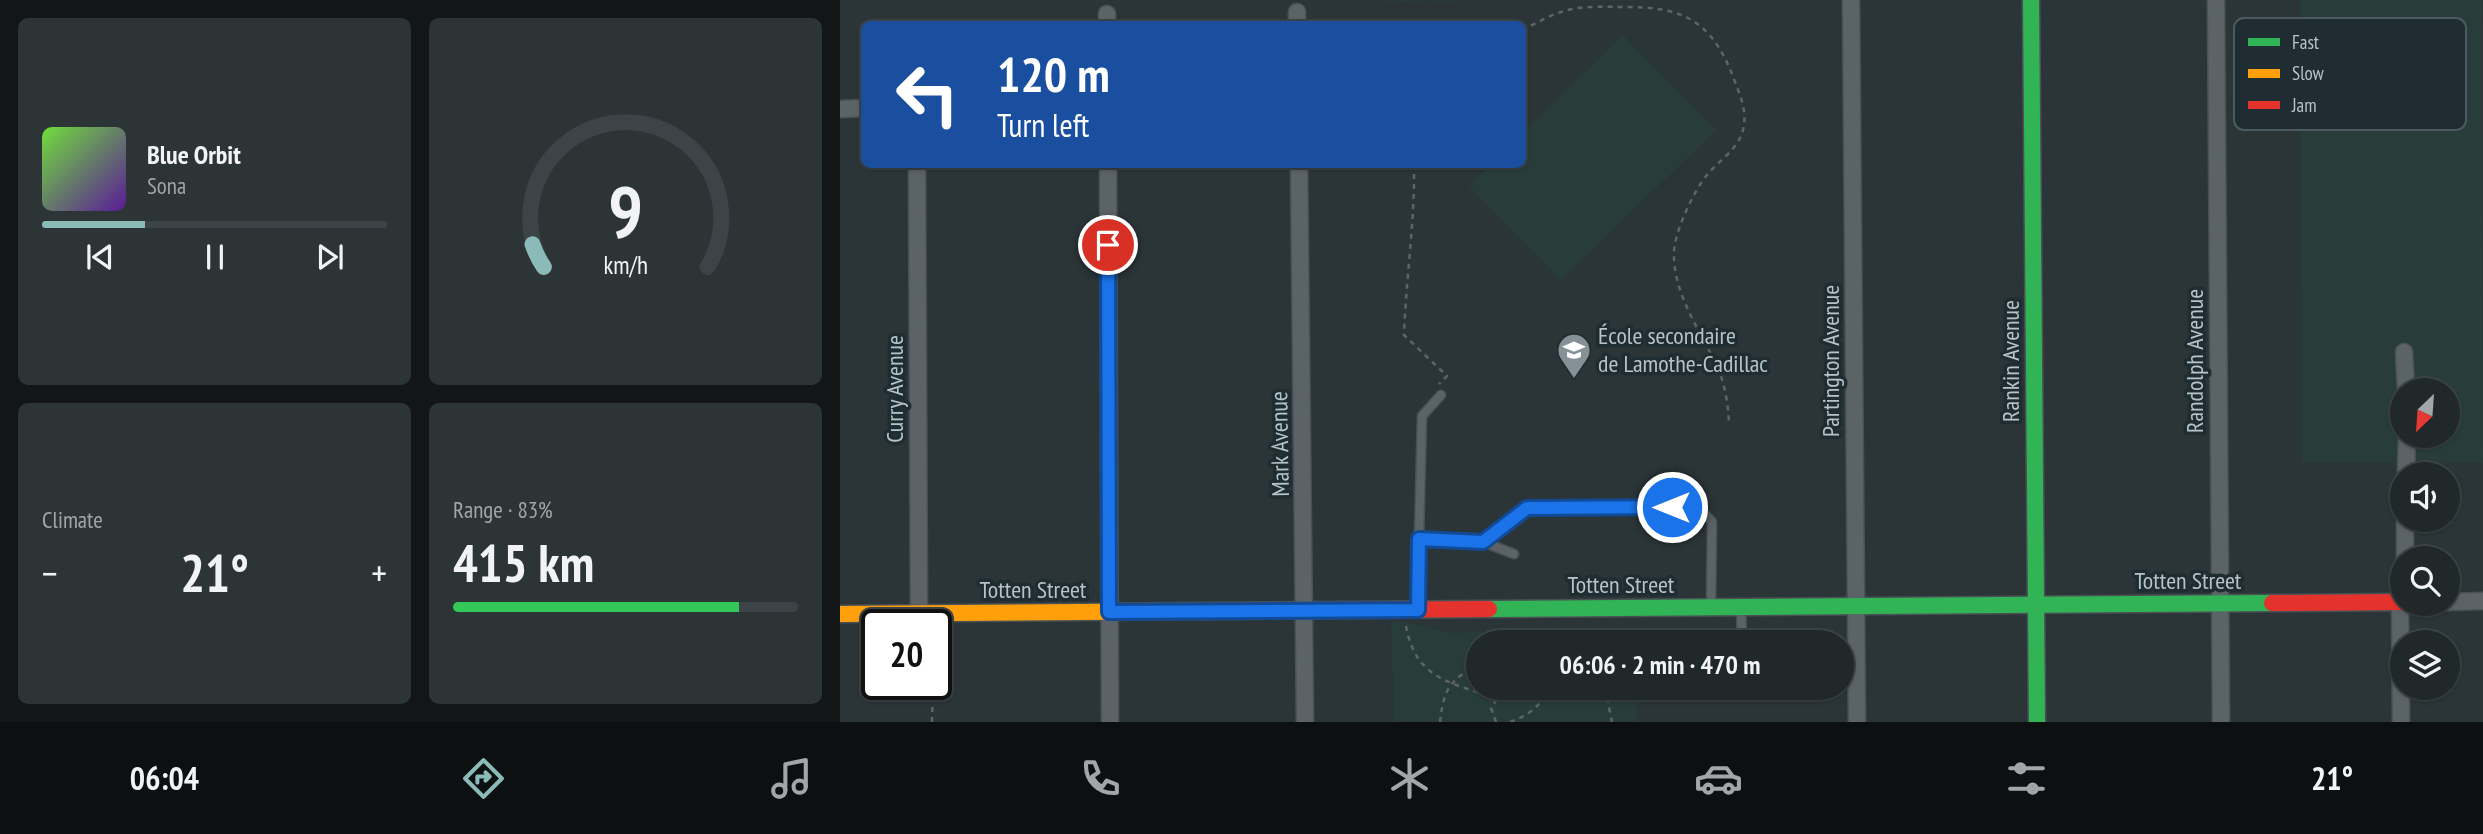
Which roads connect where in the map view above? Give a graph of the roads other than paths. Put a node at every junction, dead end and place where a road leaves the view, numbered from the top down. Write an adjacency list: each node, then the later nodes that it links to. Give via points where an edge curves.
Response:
1 (1852, 0): 20 (street, Partington Avenue)
2 (2031, 0): 19 (street, Rankin Avenue)
3 (2216, 0): 18 (street, Randolph Avenue)
4 (840, 108): 5 (street)
5 (861, 108)
6 (917, 168): 23 (street, Curry Avenue)
7 (1108, 168): 26 (street)
8 (1299, 168): 25 (street, Mark Avenue)
9 (2404, 352): 10 (street)
10 (2405, 378)
11 (1441, 395): 12 (lane, via 1422,416)
12 (1419, 539): 13 (lane); 24 (lane)
13 (1483, 542): 14 (lane); 21 (lane, via 1527,508 1699,507 1712,522)
14 (1514, 554)
15 (2483, 601): 17 (street)
16 (2390, 602): 18 (street, Totten Street)
17 (2460, 602)
18 (2220, 603): 19 (street, Totten Street); 36 (street, Randolph Avenue)
19 (2036, 605): 20 (street, Totten Street); 35 (street, Rankin Avenue)
20 (1856, 606): 22 (street, Totten Street); 34 (street, Partington Avenue)
21 (1711, 607): 22 (street, Totten Street); 24 (street, Totten Street)
22 (1741, 607): 31 (lane)
23 (919, 609)
24 (1418, 610): 25 (street, Totten Street)
25 (1304, 611): 26 (street, Totten Street); 33 (street, Mark Avenue)
26 (1109, 612): 29 (street, Totten Street); 32 (street)
27 (840, 614): 28 (street, Totten Street)
28 (861, 614)
29 (952, 614)
30 (2401, 616): 37 (street)
31 (1742, 630)
32 (1110, 722)
33 (1305, 722)
34 (1857, 722)
35 (2037, 722)
36 (2221, 722)
37 (2401, 722)

